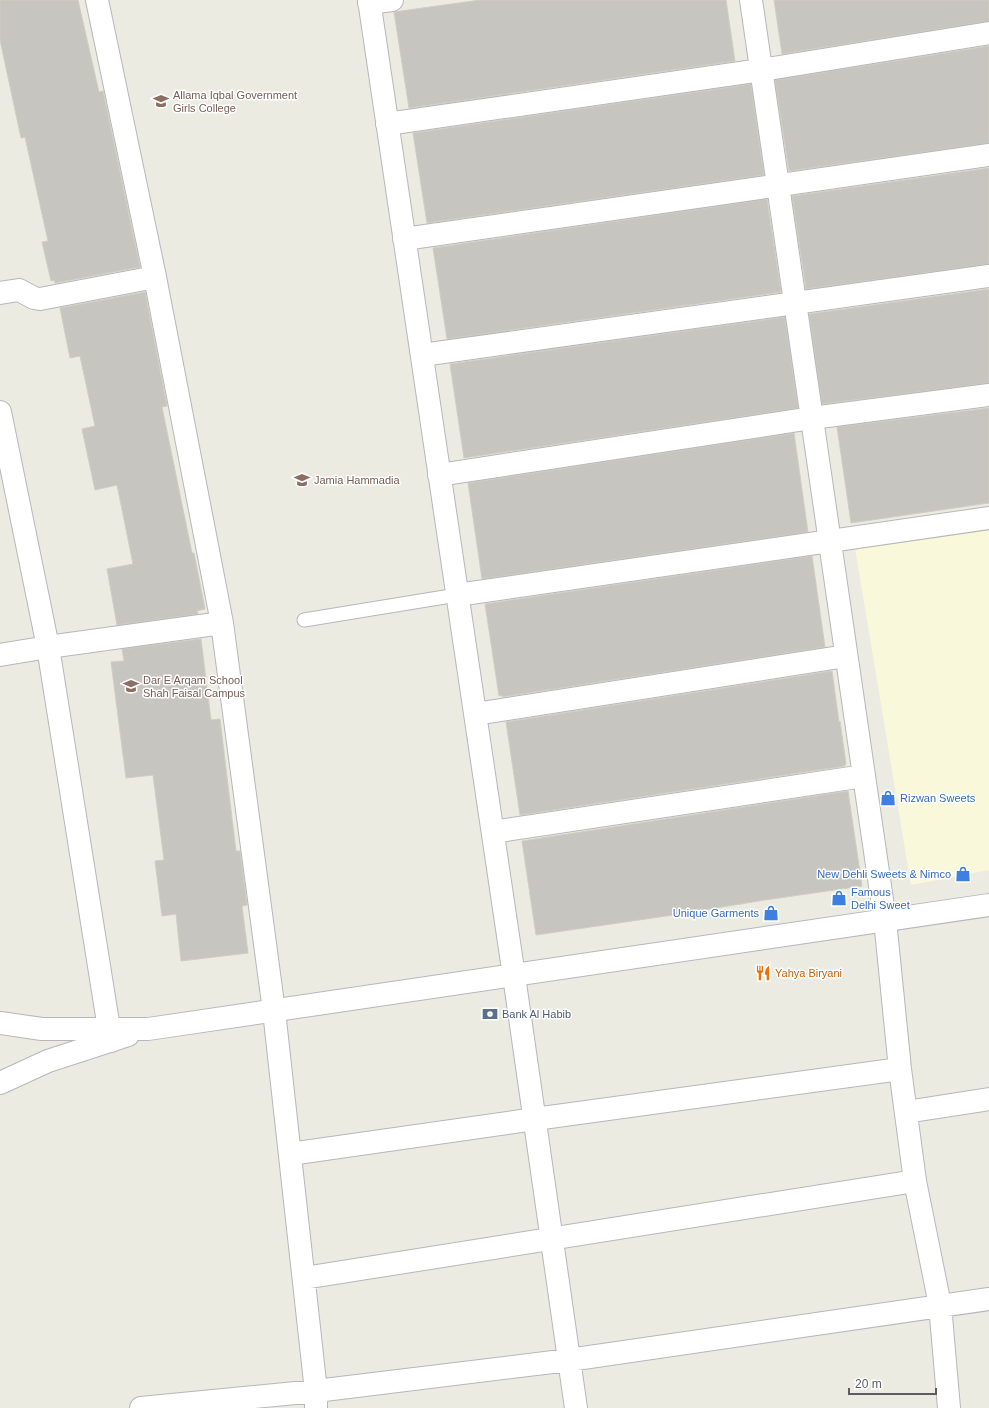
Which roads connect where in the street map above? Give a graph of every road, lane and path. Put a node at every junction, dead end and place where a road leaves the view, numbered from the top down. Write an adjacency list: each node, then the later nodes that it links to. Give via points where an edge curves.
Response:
1 (97, 0): 12 (street)
2 (392, 0): 4 (street)
3 (751, 0): 6 (street)
4 (369, 2): 7 (street)
5 (989, 33): 6 (street)
6 (761, 70): 7 (street); 9 (street)
7 (387, 124): 10 (street)
8 (989, 155): 9 (street)
9 (778, 186): 10 (street); 14 (street)
10 (404, 239): 15 (street)
11 (989, 276): 14 (street)
12 (155, 277): 13 (street, via 40,300 19,290); 24 (street)
13 (0, 293)
14 (795, 303): 15 (street); 18 (street)
15 (422, 355): 19 (street)
16 (989, 395): 18 (street)
17 (0, 412): 25 (street)
18 (812, 418): 19 (street); 21 (street)
19 (439, 475): 22 (street)
20 (989, 518): 21 (street)
21 (830, 540): 22 (street); 27 (street)
22 (458, 595): 23 (lane); 28 (street)
23 (304, 620)
24 (222, 623): 25 (street); 34 (street)
25 (48, 647): 26 (street); 36 (street)
26 (0, 655)
27 (846, 656): 28 (street); 29 (street)
28 (475, 714): 30 (street)
29 (864, 776): 30 (street); 32 (street)
30 (493, 832): 33 (street)
31 (989, 905): 32 (street)
32 (885, 920): 33 (street); 37 (street)
33 (514, 976): 34 (street); 41 (street)
34 (274, 1011): 36 (street); 42 (street)
35 (0, 1023): 36 (street)
36 (110, 1035): 38 (street)
37 (900, 1069): 40 (street); 41 (street)
38 (0, 1083)
39 (989, 1099): 40 (street)
40 (906, 1112): 43 (street)
41 (535, 1119): 42 (street); 44 (street)
42 (290, 1154): 45 (street)
43 (915, 1181): 44 (street); 47 (street)
44 (552, 1239): 45 (street); 48 (street)
45 (304, 1278): 49 (street)
46 (989, 1299): 47 (street)
47 (940, 1305): 48 (street); 52 (street)
48 (569, 1360): 49 (street); 51 (street)
49 (316, 1400): 50 (street)
50 (141, 1408)
51 (576, 1408)
52 (949, 1408)

